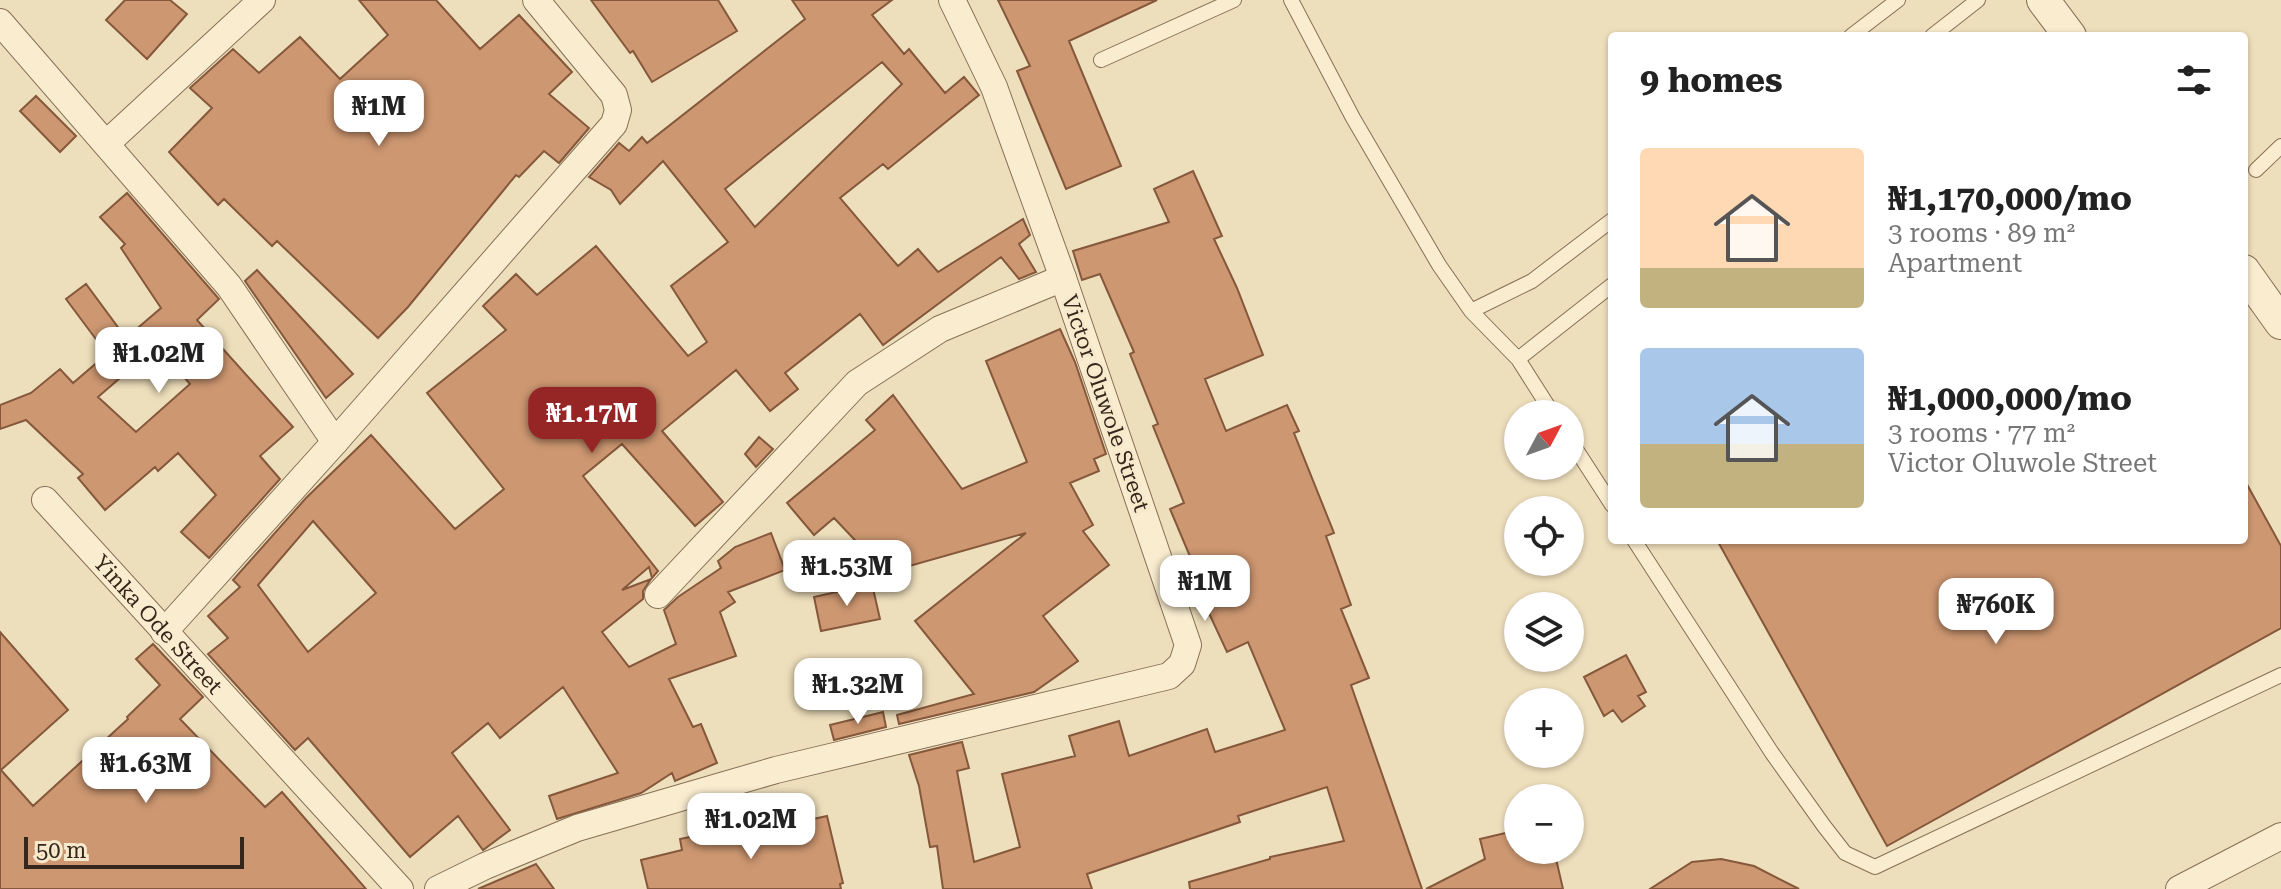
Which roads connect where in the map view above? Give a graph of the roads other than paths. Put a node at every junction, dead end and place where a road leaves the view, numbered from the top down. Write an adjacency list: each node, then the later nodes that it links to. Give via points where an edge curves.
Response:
1 (262, 0): 14 (street)
2 (536, 0): 25 (street, via 614,95 614,124)
3 (952, 0): 19 (street, Victor Oluwole Street, via 994,87)
4 (1234, 0): 13 (lane)
5 (1291, 0): 21 (lane, via 1353,118)
6 (1898, 0): 10 (lane)
7 (1978, 0): 11 (lane)
8 (2043, 0): 12 (street)
9 (0, 22): 14 (street)
10 (1856, 32)
11 (1937, 32)
12 (2067, 32)
13 (1101, 60)
14 (107, 143): 25 (street, via 229,286)
15 (2281, 146): 16 (lane)
16 (2256, 170)
17 (1608, 223): 21 (lane, via 1532,281)
18 (2248, 277): 22 (street)
19 (1063, 278): 30 (street, via 940,329 857,383); 35 (street, Victor Oluwole Street, via 1188,645 1182,664 1169,676 776,770 577,828)
20 (1608, 288): 23 (lane)
21 (1471, 311): 23 (lane)
22 (2281, 323)
23 (1518, 359): 24 (lane)
24 (1544, 400)
25 (335, 442): 31 (street)
26 (1584, 462): 27 (lane)
27 (1608, 499)
28 (45, 500): 31 (street, Yinka Ode Street)
29 (1637, 544): 32 (lane, via 1824,826 1845,853 1875,867)
30 (658, 595)
31 (164, 632): 34 (street, Yinka Ode Street)
32 (2281, 675)
33 (2281, 836): 36 (street)
34 (400, 889)
35 (438, 889)
36 (2179, 889)

